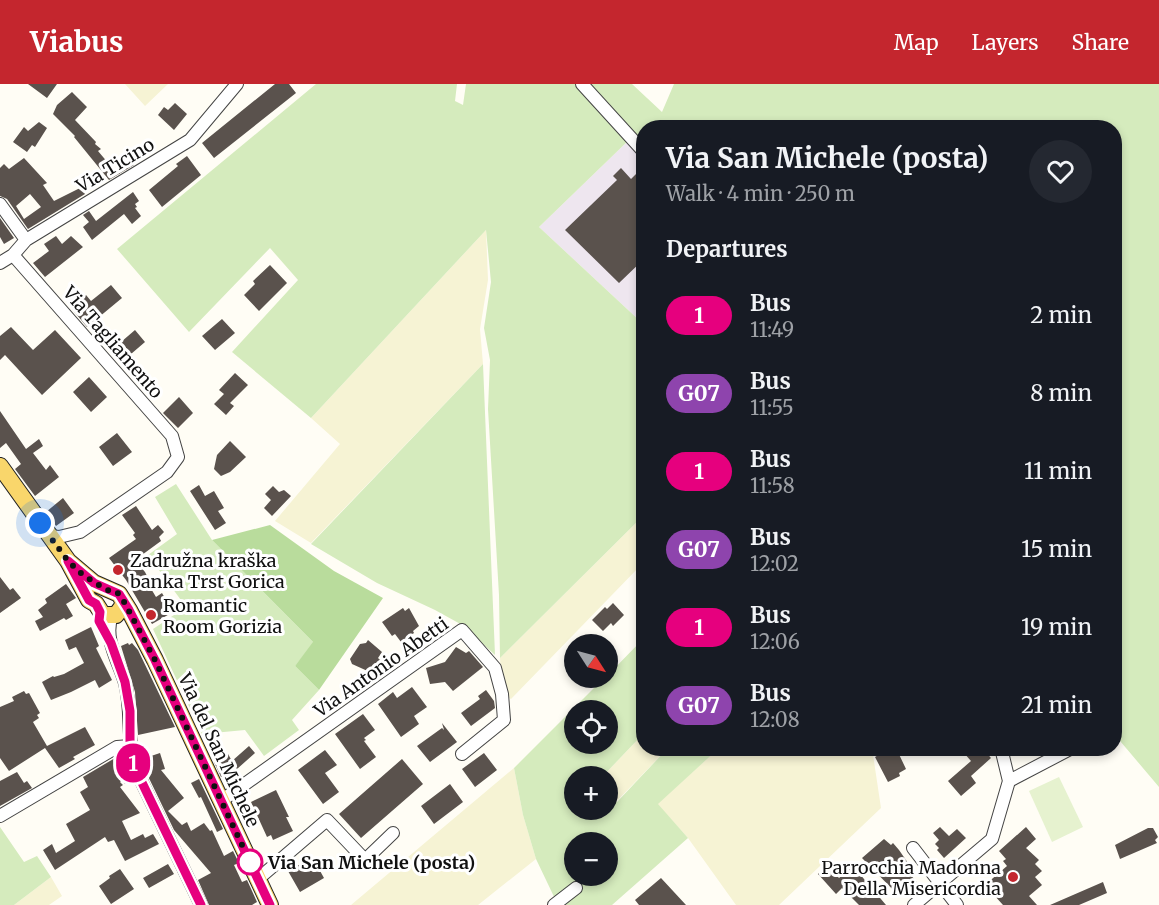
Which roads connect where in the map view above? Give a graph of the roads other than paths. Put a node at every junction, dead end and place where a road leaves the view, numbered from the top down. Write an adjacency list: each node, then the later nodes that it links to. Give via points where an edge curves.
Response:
1 (237, 84): 5 (street, Via Ticino, via 190,140)
2 (582, 84): 3 (street)
3 (636, 143)
4 (0, 204): 5 (street)
5 (26, 240): 6 (street, Via Ticino)
6 (13, 255): 7 (street, Via Ticino); 9 (street, Via Tagliamento, via 172,436 178,457 167,472)
7 (0, 263)
8 (0, 466): 10 (main road, Via del San Michele)
9 (80, 532): 10 (street); 11 (street)
10 (50, 536): 11 (main road, Via del San Michele)
11 (66, 558): 12 (main road, Via del San Michele, via 89,600); 12 (main road, Via del San Michele, via 88,579 119,594)
12 (109, 610): 13 (street, via 99,621 125,682); 18 (main road, Via del San Michele, via 143,639)
13 (130, 746): 19 (street, via 117,747); 25 (street, via 134,766)
14 (462, 754): 18 (street, Via Antonio Abetti, via 504,720 495,668 462,630)
15 (1003, 756): 17 (street)
16 (1057, 756): 17 (street)
17 (1009, 781): 23 (street, via 992,840)
18 (221, 801): 22 (main road, Via del San Michele)
19 (0, 816)
20 (393, 833): 22 (street, via 365,860 327,820)
21 (913, 848): 23 (street)
22 (258, 879): 26 (main road, Via del San Michele)
23 (939, 882): 28 (street); 29 (street)
24 (576, 888): 27 (street)
25 (201, 905)
26 (270, 905)
27 (554, 905)
28 (914, 905)
29 (957, 905)

